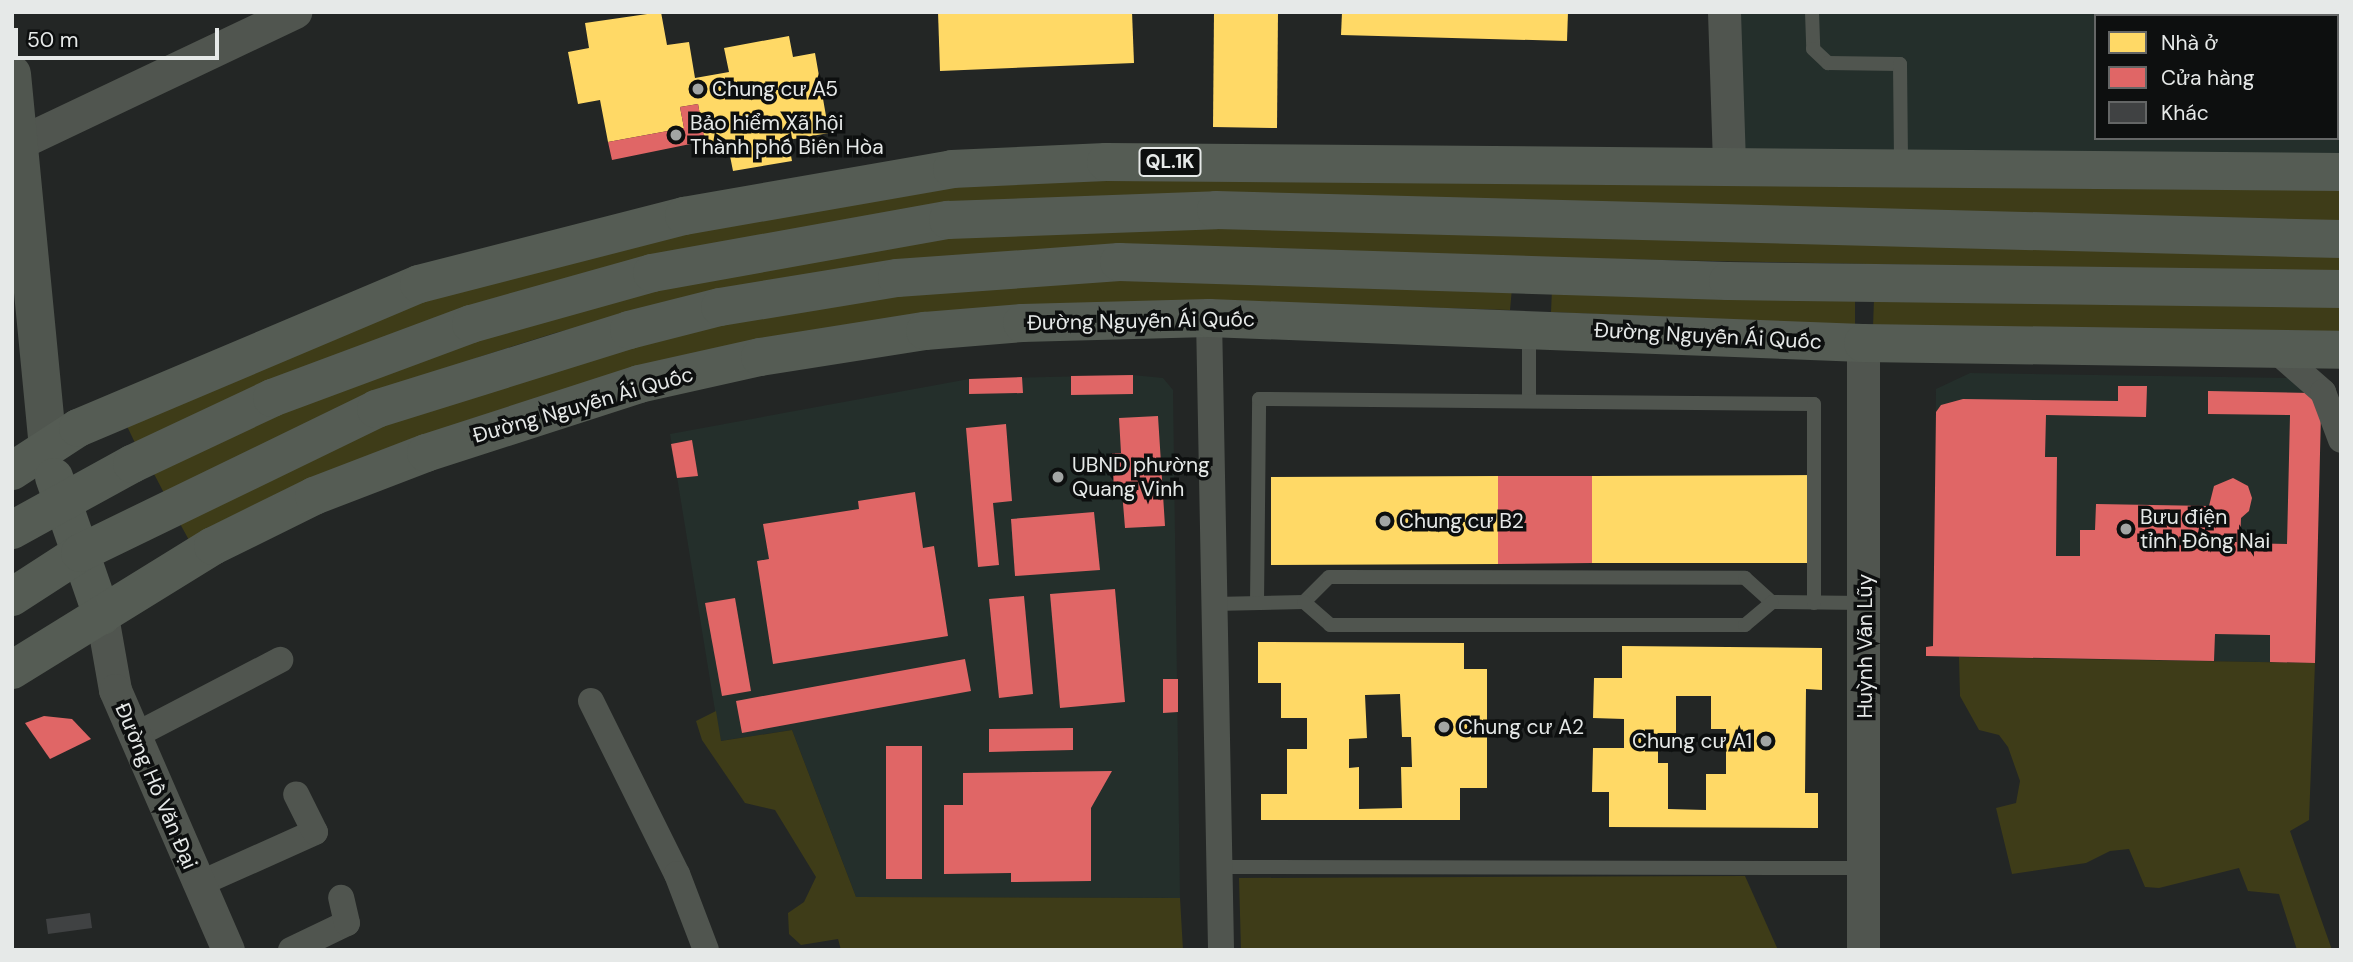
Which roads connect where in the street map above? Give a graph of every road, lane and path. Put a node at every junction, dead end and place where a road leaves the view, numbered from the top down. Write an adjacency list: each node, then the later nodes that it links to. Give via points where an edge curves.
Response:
1 (295, 12): 5 (street)
2 (1724, 12): 6 (street)
3 (1812, 12): 7 (lane, via 1813,49 1828,63 1900,64)
4 (12, 74): 5 (main road)
5 (14, 145): 20 (main road)
6 (1729, 165): 7 (main road, QL.1K); 20 (main road, QL.1K, via 1106,162 953,169 846,186 659,222 419,284 172,386 78,428)
7 (1901, 167): 8 (main road, QL.1K)
8 (2341, 172)
9 (2341, 239): 22 (main road, via 1216,210 948,220 652,274 471,324 272,398)
10 (1531, 272): 11 (main road); 14 (main road); 24 (main road, via 1119,262 897,278 720,307 551,351 376,409)
11 (1865, 282): 12 (main road); 15 (main road)
12 (2341, 289)
13 (1209, 317): 14 (main road, Đường Nguyễn Ái Quốc); 31 (street); 32 (main road, Đường Nguyễn Ái Quốc, via 925,331 760,357 639,384 518,421 314,496 213,546)
14 (1529, 327): 15 (main road, Đường Nguyễn Ái Quốc); 18 (lane)
15 (1863, 343): 16 (main road, Đường Nguyễn Ái Quốc); 30 (street, Huỳnh Văn Lũy)
16 (2275, 350): 17 (main road, Đường Nguyễn Ái Quốc); 19 (street, via 2323,392)
17 (2341, 350)
18 (1529, 400): 28 (lane, via 1259,399); 29 (lane, via 1814,404)
19 (2341, 440)
20 (48, 447): 21 (main road, QL.1K); 22 (main road)
21 (12, 471)
22 (61, 502): 23 (main road); 24 (main road)
23 (12, 530)
24 (80, 554): 25 (main road); 32 (main road)
25 (12, 597)
26 (1304, 602): 27 (lane, via 1330,625 1745,625); 27 (lane, via 1329,577 1343,577 1745,578); 28 (lane)
27 (1772, 602): 29 (lane)
28 (1257, 603): 31 (lane)
29 (1814, 603): 30 (lane)
30 (1866, 603): 39 (street, Huỳnh Văn Lũy)
31 (1214, 604): 38 (street)
32 (102, 616): 34 (main road, Đường Nguyễn Ái Quốc); 36 (street, Đường Hồ Văn Đại, via 110,674)
33 (280, 660): 36 (street)
34 (12, 670)
35 (591, 701): 44 (street, via 677,874)
36 (134, 736): 40 (street, Đường Hồ Văn Đại)
37 (296, 794): 40 (street, via 315,832)
38 (1219, 867): 39 (lane); 45 (street)
39 (1863, 868): 46 (street, Huỳnh Văn Lũy)
40 (199, 884): 42 (street, Đường Hồ Văn Đại)
41 (341, 898): 43 (street, via 347,923)
42 (228, 950)
43 (291, 950)
44 (706, 950)
45 (1221, 950)
46 (1863, 950)

